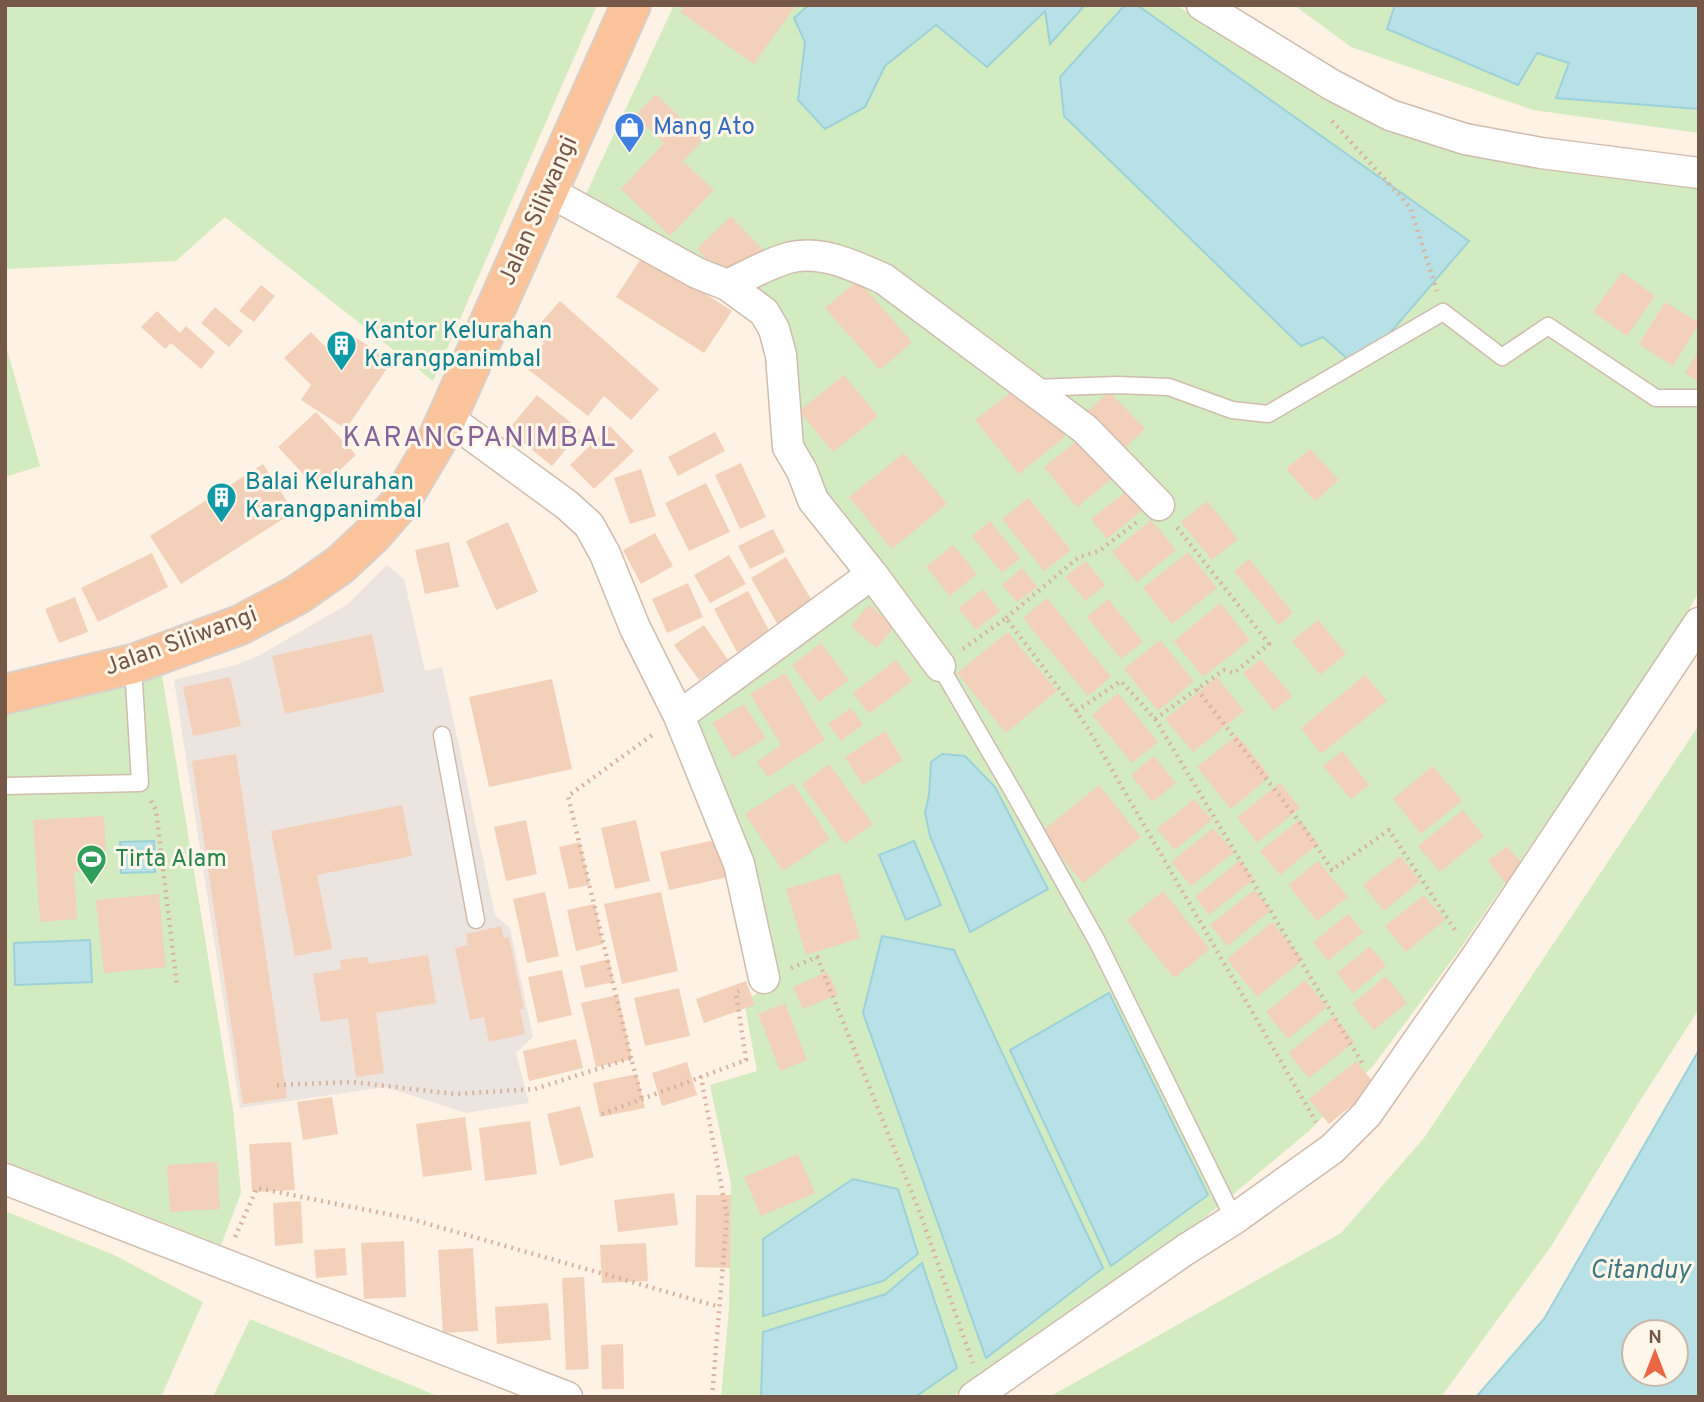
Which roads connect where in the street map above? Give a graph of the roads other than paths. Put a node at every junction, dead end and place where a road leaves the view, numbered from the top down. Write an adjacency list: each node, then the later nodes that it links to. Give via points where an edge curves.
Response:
1 (631, 5): 4 (highway, Jalan Siliwangi)
2 (1202, 5): 3 (street, via 1390,115 1465,139)
3 (1699, 173)
4 (548, 191): 5 (street, via 697,274); 8 (highway, Jalan Siliwangi)
5 (727, 285): 6 (street, via 790,257 846,262 884,279); 10 (street, via 764,312 774,329 782,355 788,447 813,500)
6 (1031, 388): 7 (lane, via 1169,387 1231,410 1268,414 1443,312 1502,357 1548,326 1656,398); 9 (street, via 1084,429)
7 (1699, 398)
8 (448, 418): 12 (highway, Jalan Siliwangi, via 399,504 340,565 297,595 240,625); 15 (street, via 589,526)
9 (1159, 505)
10 (872, 574): 13 (street); 15 (street)
11 (1699, 623): 21 (street, via 1367,1114 1332,1149)
12 (133, 664): 14 (highway, Jalan Siliwangi); 17 (lane, via 141,783)
13 (940, 666): 21 (lane, via 1097,941)
14 (5, 694)
15 (679, 716): 19 (street, via 739,864)
16 (442, 736): 18 (lane)
17 (5, 786)
18 (476, 920)
19 (764, 978)
20 (5, 1180): 23 (street)
21 (1234, 1219): 22 (street)
22 (979, 1394)
23 (567, 1397)

